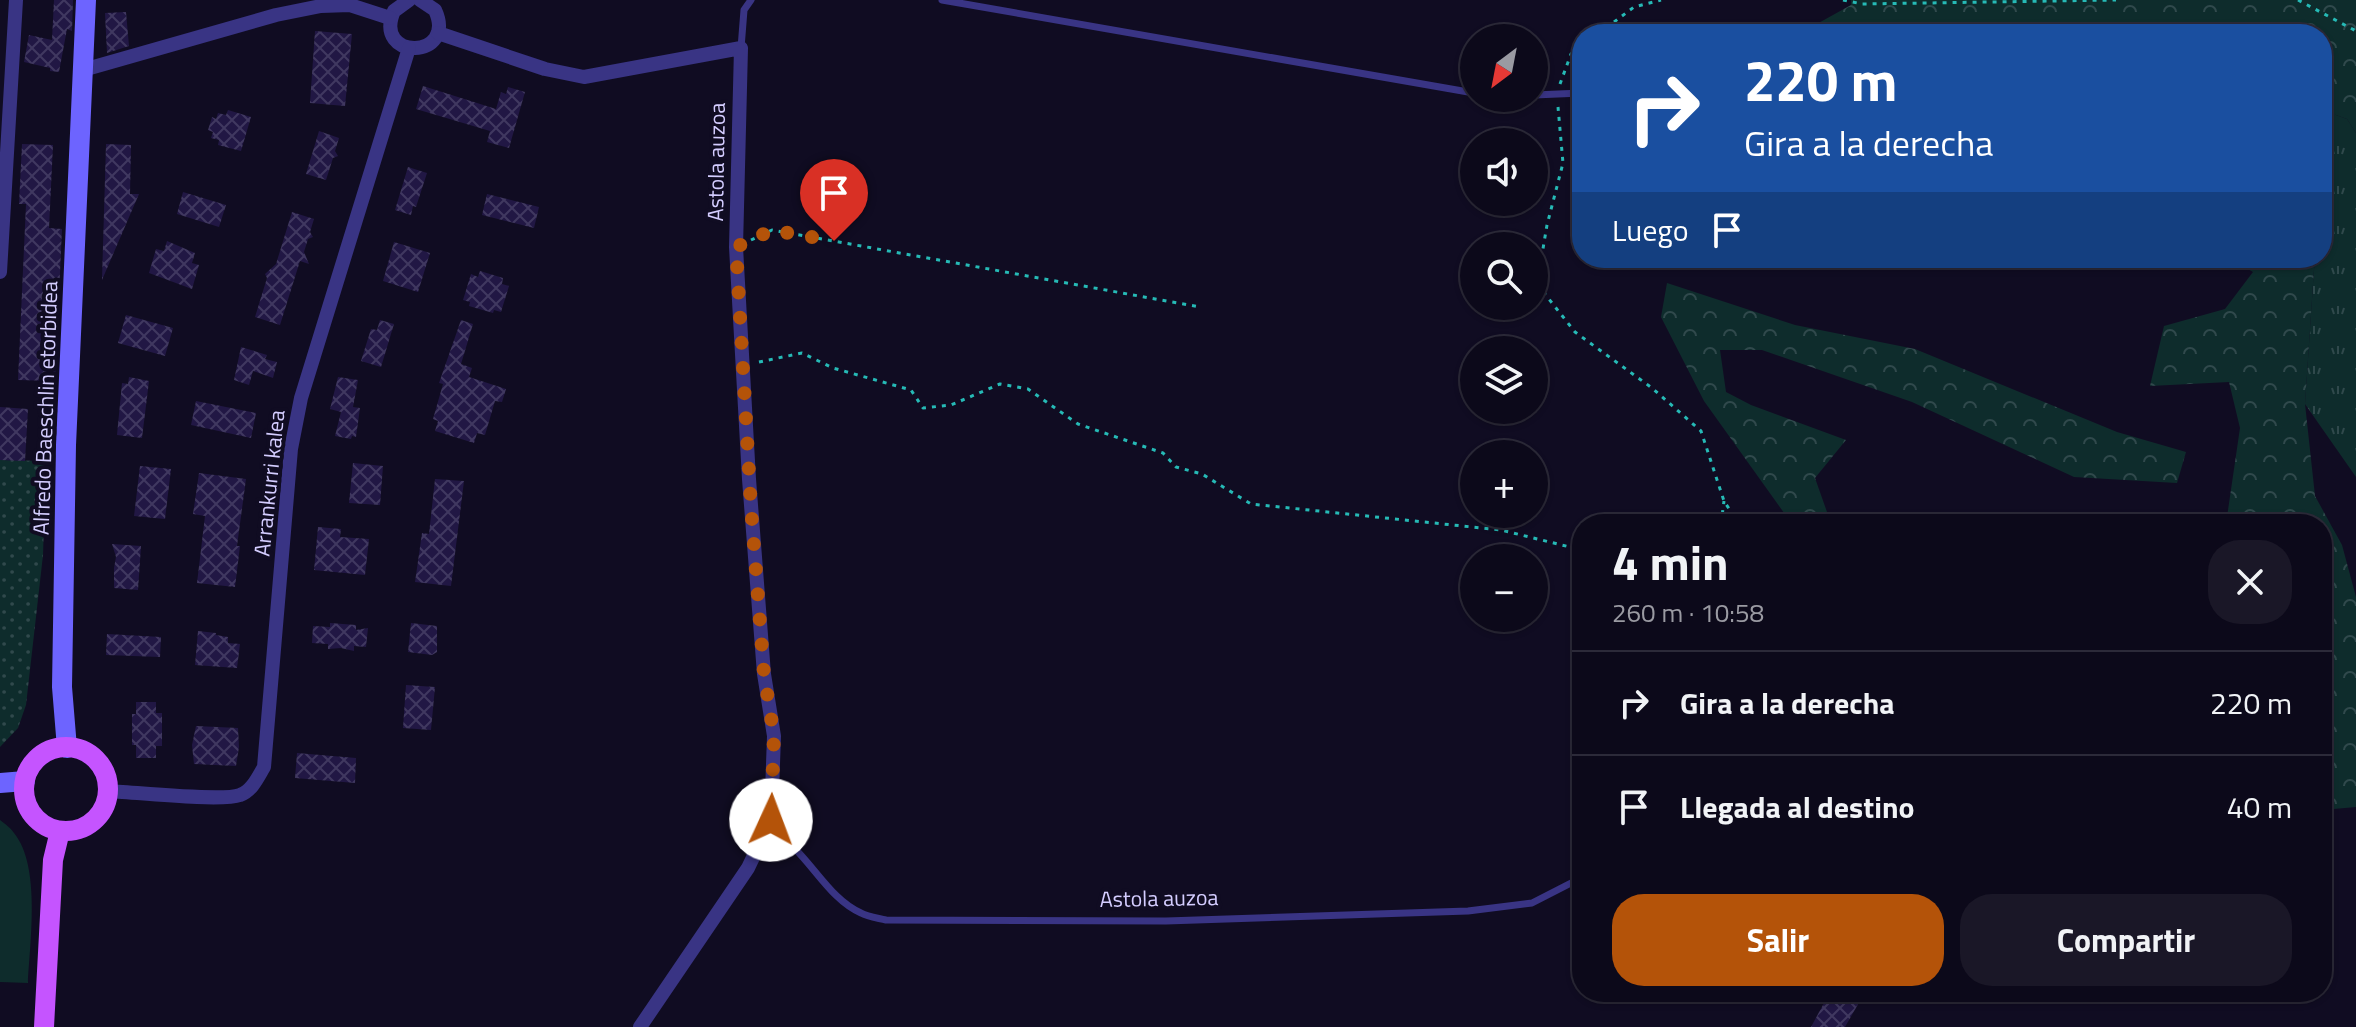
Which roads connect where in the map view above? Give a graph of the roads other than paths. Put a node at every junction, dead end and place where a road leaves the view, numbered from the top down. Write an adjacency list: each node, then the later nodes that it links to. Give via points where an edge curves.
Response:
1 (16, 0): 9 (street)
2 (86, 0): 13 (street, Alfredo Baeschlin etorbidea)
3 (409, 0): 8 (street)
4 (420, 0): 10 (street, via 439,17)
5 (751, 0): 12 (lane, via 744,10)
6 (942, 0): 14 (lane)
7 (0, 16): 9 (street)
8 (390, 18): 11 (street, via 391,34); 13 (street, via 350,5 321,6)
9 (15, 20): 17 (street)
10 (438, 33): 11 (street, via 430,44); 12 (street, via 584,77)
11 (409, 48): 23 (street, Arrankurri kalea, via 301,398 291,449 264,767 240,795)
12 (741, 48): 24 (street, Astola auzoa, via 736,247 764,674 774,736)
13 (83, 70): 20 (street, Alfredo Baeschlin etorbidea, via 66,445 62,687)
14 (1460, 91)
15 (1572, 93): 16 (lane)
16 (1548, 94)
17 (4, 166): 18 (street)
18 (2, 240): 19 (street)
19 (0, 272)
20 (67, 748): 21 (main road, via 44,753); 23 (main road, via 91,756)
21 (25, 781): 22 (street); 25 (main road, via 28,808 47,827)
22 (0, 783)
23 (108, 791): 25 (main road, via 98,817 87,826)
24 (767, 828): 26 (lane, Astola auzoa, via 859,913 886,920 1166,921 1468,911 1532,903); 28 (street, Astola auzoa, via 748,868)
25 (60, 831): 27 (main road, via 53,860)
26 (1572, 883)
27 (44, 1027)
28 (640, 1027)

